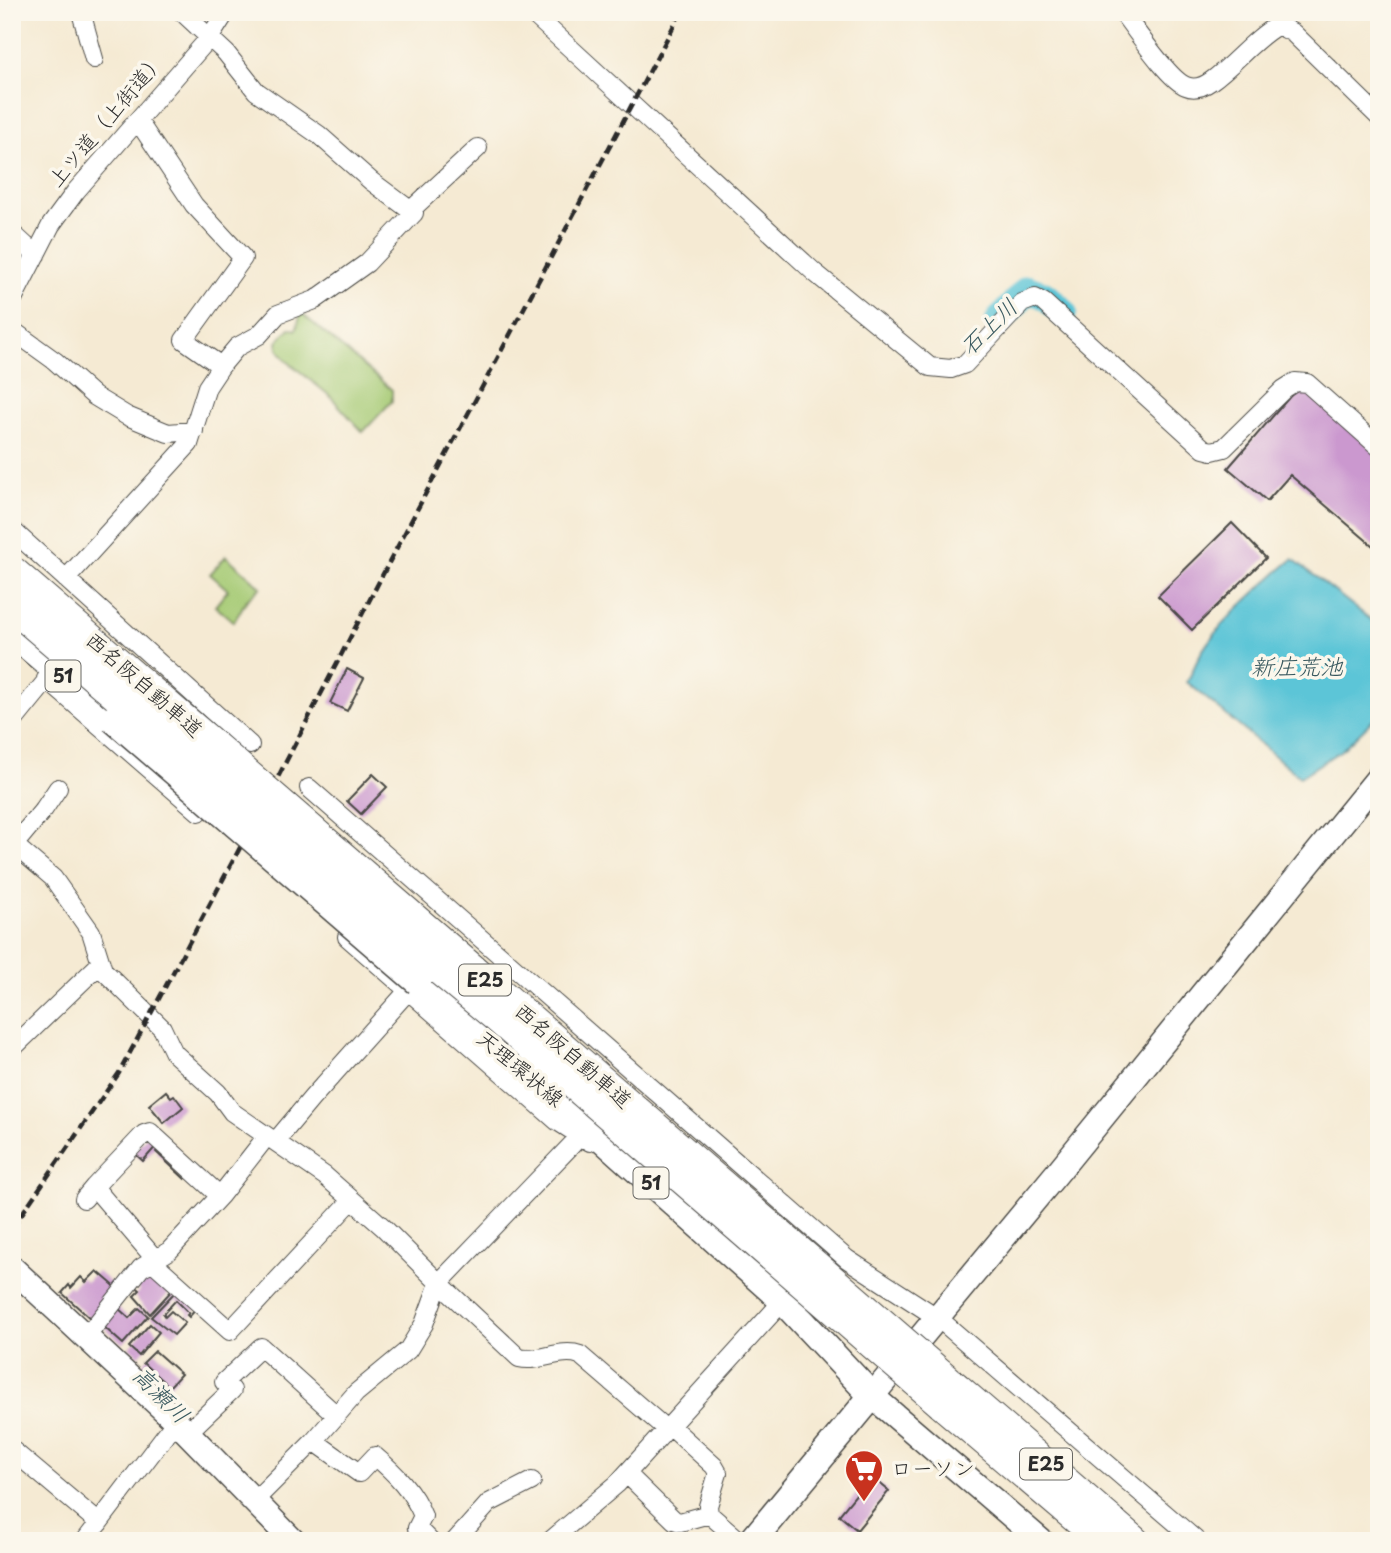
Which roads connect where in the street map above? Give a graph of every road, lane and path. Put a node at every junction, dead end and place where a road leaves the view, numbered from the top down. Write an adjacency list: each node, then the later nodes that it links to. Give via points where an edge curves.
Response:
1 (81, 12): 8 (street)
2 (182, 12): 7 (street)
3 (226, 12): 7 (street, 上ツ道（上街道）)
4 (531, 12): 19 (street, via 814,272 930,367 944,370 965,364 1022,303 1035,298 1208,451 1224,447 1295,382 1307,383)
5 (1122, 12): 6 (street, via 1166,68 1184,86 1196,88 1210,82)
6 (1279, 18): 9 (street)
7 (210, 37): 10 (street, 上ツ道（上街道）); 12 (street, via 256,91)
8 (94, 59)
9 (1379, 117)
10 (138, 121): 14 (street, 上ツ道（上街道）, via 76,191); 17 (street, via 194,205 243,258 184,340)
11 (478, 148): 12 (street)
12 (411, 210): 17 (street, via 414,215 367,263 315,300 278,314 259,335 237,346)
13 (12, 233): 14 (street)
14 (36, 255): 15 (street, 上ツ道（上街道）)
15 (12, 300)
16 (12, 330): 18 (street, via 94,396 127,415 168,433)
17 (222, 366): 18 (street, via 207,387)
18 (194, 431): 22 (street, via 189,444)
19 (1379, 447)
20 (12, 530): 22 (street)
21 (12, 571): 49 (highway, 西名阪自動車道 / E25, bridge)
22 (66, 579): 28 (street)
23 (12, 606): 49 (highway, 西名阪自動車道 / E25, bridge, via 343,890)
24 (12, 633): 36 (main road, 天理環状線 / 51, bridge)
25 (12, 649): 26 (street)
26 (47, 680): 27 (street); 32 (street)
27 (12, 723)
28 (250, 745)
29 (1379, 777): 46 (street)
30 (58, 788): 33 (street)
31 (309, 788): 46 (street, via 847,1259)
32 (199, 812)
33 (13, 844): 35 (street, via 53,878 91,932)
34 (273, 871): 36 (street)
35 (101, 963): 37 (street); 39 (street, via 162,1028 174,1053 232,1112)
36 (413, 987): 38 (main road, 天理環状線 / 51); 39 (street)
37 (12, 1045)
38 (585, 1132): 44 (street); 45 (main road, 天理環状線 / 51, via 633,1166)
39 (272, 1138): 40 (street); 41 (street)
40 (220, 1195): 42 (street); 42 (street, via 150,1132 144,1133 89,1193)
41 (352, 1200): 42 (street, via 230,1331); 44 (street)
42 (155, 1261): 47 (street, via 141,1268)
43 (12, 1268): 47 (street)
44 (439, 1283): 50 (street, via 424,1324 408,1350); 52 (street, via 519,1358 530,1361 570,1352 580,1355)
45 (783, 1301): 48 (main road, 天理環状線 / 51); 52 (street)
46 (937, 1318): 48 (street); 70 (street)
47 (90, 1331): 51 (street)
48 (872, 1396): 66 (main road); 67 (street)
49 (950, 1396): 68 (highway, 西名阪自動車道 / E25); 69 (highway, 西名阪自動車道 / E25)
50 (335, 1414): 51 (street, via 261,1347 224,1382 232,1390); 53 (street)
51 (182, 1427): 57 (street); 59 (street)
52 (668, 1428): 55 (street); 58 (street, via 718,1473)
53 (314, 1441): 57 (street); 62 (street, via 359,1473 375,1456 398,1476 424,1516 417,1528)
54 (12, 1450): 59 (street)
55 (627, 1474): 58 (street, via 674,1520); 64 (street)
56 (532, 1481): 63 (street, via 489,1503)
57 (254, 1501): 61 (street)
58 (709, 1514): 65 (street)
59 (99, 1523): 60 (street)
60 (85, 1541)
61 (293, 1541)
62 (430, 1541)
63 (455, 1541)
64 (550, 1541)
65 (740, 1541)
66 (752, 1541)
67 (1041, 1541)
68 (1103, 1541)
69 (1134, 1541)
70 (1197, 1541)

